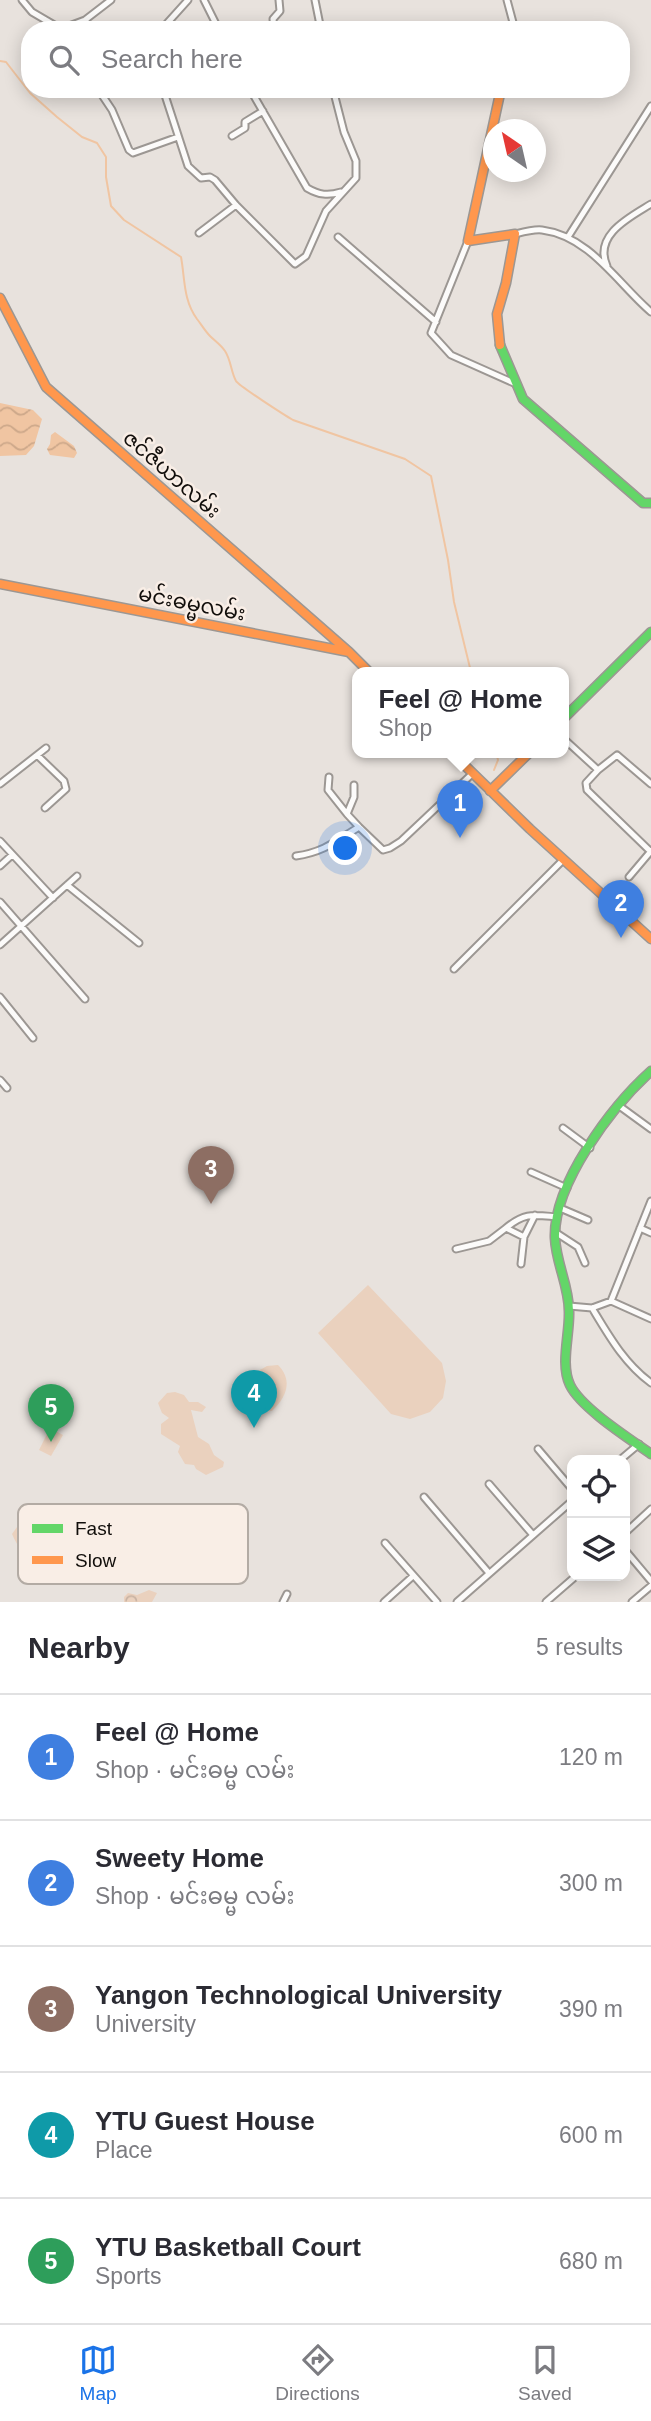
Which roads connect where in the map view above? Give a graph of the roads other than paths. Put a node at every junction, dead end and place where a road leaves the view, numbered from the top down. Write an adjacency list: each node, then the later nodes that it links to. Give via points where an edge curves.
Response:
1 (22, 0): 10 (street)
2 (111, 0): 8 (street)
3 (188, 0): 11 (street)
4 (204, 0): 12 (street)
5 (279, 0): 13 (street, via 280,11)
6 (316, 0): 14 (street)
7 (508, 0): 15 (street)
8 (102, 3): 9 (street)
9 (85, 20)
10 (47, 21)
11 (168, 21)
12 (214, 21)
13 (273, 21)
14 (320, 21)
15 (513, 21)
16 (104, 98): 24 (street, via 133,153)
17 (166, 98): 24 (street)
18 (255, 98): 22 (street)
19 (335, 98): 25 (street, via 357,171)
20 (499, 98): 32 (main road)
21 (651, 106): 31 (street)
22 (263, 111): 23 (street); 25 (street, via 307,188 330,196)
23 (232, 136)
24 (178, 137): 27 (street, via 188,166 201,178 215,180)
25 (341, 192): 27 (street, via 320,221 306,256 295,264)
26 (651, 204): 33 (street, via 608,237 604,259)
27 (236, 205): 28 (street)
28 (199, 233)
29 (515, 234): 31 (street, via 541,229); 32 (main road); 37 (main road, via 497,314 500,345)
30 (338, 237): 36 (street)
31 (568, 237): 33 (street)
32 (468, 241): 36 (street)
33 (608, 268): 35 (street)
34 (0, 298): 41 (main road, ဇင်ဇီယာလမ်း, via 46,387)
35 (651, 312)
36 (436, 322): 37 (street, via 431,333 451,355)
37 (516, 384): 38 (main road, via 523,399 643,503)
38 (651, 503)
39 (0, 584): 41 (main road, မင်းဓမ္မလမ်း)
40 (651, 632): 43 (main road)
41 (349, 652): 42 (main road)
42 (364, 667)
43 (569, 713)
44 (569, 743): 49 (street)
45 (46, 748): 46 (street)
46 (37, 755): 52 (street); 56 (street, via 64,781 66,789)
47 (457, 758): 50 (main road)
48 (524, 758): 55 (main road)
49 (598, 770): 53 (street, via 617,755); 60 (street, via 586,783 587,790)
50 (472, 774): 55 (main road); 58 (street, via 390,848 383,850)
51 (329, 777): 57 (street, via 328,790)
52 (0, 784)
53 (651, 784)
54 (354, 785): 57 (street)
55 (491, 791): 63 (main road)
56 (45, 808)
57 (347, 814): 58 (street)
58 (359, 827): 62 (street, via 331,846)
59 (0, 841): 61 (street)
60 (651, 852): 66 (street)
61 (12, 855): 64 (street); 68 (street)
62 (296, 856)
63 (563, 860): 71 (main road); 74 (street)
64 (0, 866)
65 (77, 876): 67 (street)
66 (629, 877)
67 (67, 885): 68 (street); 72 (street)
68 (53, 898): 70 (street)
69 (0, 902): 70 (street)
70 (23, 925): 73 (street); 76 (street)
71 (651, 939)
72 (139, 943)
73 (0, 944)
74 (454, 969)
75 (0, 998): 77 (street)
76 (85, 999)
77 (33, 1038)
78 (651, 1071): 81 (main road)
79 (0, 1080): 80 (street)
80 (7, 1088)
81 (618, 1105): 83 (street); 84 (main road)
82 (563, 1128): 84 (street)
83 (651, 1129)
84 (590, 1147): 86 (main road)
85 (531, 1172): 86 (street)
86 (567, 1188): 88 (main road)
87 (651, 1201): 93 (street)
88 (560, 1208): 90 (main road); 91 (street)
89 (535, 1215): 90 (street); 92 (street, via 517,1218); 96 (street)
90 (557, 1217): 94 (main road)
91 (588, 1220)
92 (506, 1228): 96 (street); 97 (street, via 489,1241)
93 (640, 1228): 95 (street); 100 (street)
94 (555, 1232): 98 (street, via 578,1247); 101 (main road)
95 (651, 1233)
96 (524, 1237): 99 (street)
97 (456, 1249)
98 (585, 1263)
99 (521, 1265)
100 (611, 1301): 102 (street); 103 (street)
101 (569, 1306): 102 (street); 105 (main road, via 571,1386)
102 (592, 1308): 104 (street, via 621,1355)
103 (651, 1318)
104 (651, 1383)
105 (639, 1444): 107 (main road); 108 (street)
106 (538, 1449): 109 (street)
107 (651, 1454)
108 (626, 1455)
109 (567, 1483)
110 (489, 1484): 115 (street)
111 (424, 1497): 118 (street)
112 (567, 1505): 115 (street)
113 (651, 1510): 114 (street)
114 (630, 1529)
115 (533, 1535): 118 (street)
116 (385, 1543): 119 (street)
117 (630, 1556): 121 (street)
118 (489, 1573): 126 (street)
119 (413, 1576): 124 (street); 125 (street)
120 (570, 1581): 127 (street)
121 (651, 1583): 128 (street)
122 (287, 1594): 123 (street)
123 (282, 1602)
124 (384, 1602)
125 (437, 1602)
126 (457, 1602)
127 (546, 1602)
128 (632, 1602)

